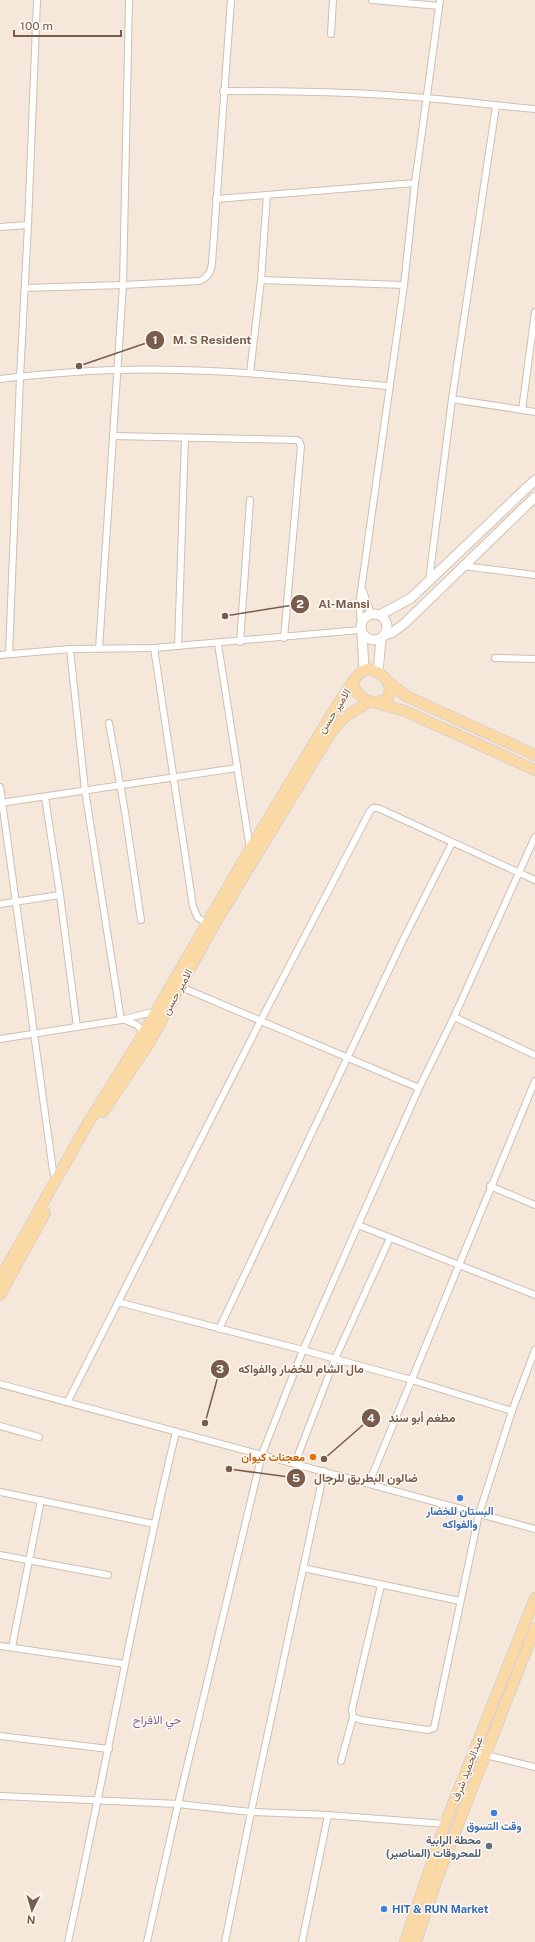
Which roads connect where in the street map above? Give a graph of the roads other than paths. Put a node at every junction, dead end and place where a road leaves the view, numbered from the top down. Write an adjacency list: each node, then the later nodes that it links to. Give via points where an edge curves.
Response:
1 (37, 0): 15 (street)
2 (129, 0): 19 (street)
3 (231, 0): 8 (street)
4 (333, 0): 7 (street)
5 (372, 0): 6 (street)
6 (440, 3): 9 (street)
7 (331, 34)
8 (223, 91): 9 (street, via 306,91); 14 (street)
9 (427, 98): 10 (street); 12 (street)
10 (496, 106): 11 (street); 27 (street)
11 (535, 109)
12 (415, 182): 13 (street); 18 (street)
13 (267, 195): 14 (street); 17 (street)
14 (216, 199): 19 (street, via 212,263 207,277 200,281)
15 (28, 225): 16 (street); 20 (street)
16 (0, 227)
17 (262, 280): 18 (street); 23 (street)
18 (404, 285): 26 (street)
19 (122, 286): 20 (street); 22 (street)
20 (25, 288): 24 (street)
21 (535, 312): 28 (street)
22 (118, 370): 23 (street); 24 (street); 30 (street)
23 (250, 373): 26 (street)
24 (20, 377): 25 (street); 51 (street)
25 (0, 379)
26 (389, 386): 40 (street)
27 (452, 398): 28 (street); 39 (street)
28 (522, 410): 29 (street)
29 (535, 412)
30 (113, 436): 31 (street); 50 (street)
31 (185, 438): 44 (street, via 296,440 301,446); 47 (street)
32 (535, 480): 35 (main road)
33 (535, 497): 36 (main road)
34 (250, 500): 45 (street)
35 (466, 545): 36 (main road); 39 (main road)
36 (475, 556): 37 (main road)
37 (463, 566): 38 (street); 43 (main road, via 405,623)
38 (535, 575)
39 (428, 583): 41 (main road, via 411,598)
40 (363, 590): 41 (street); 42 (street, via 359,605)
41 (375, 615): 42 (main road, via 364,618); 43 (main road, via 386,622 387,631)
42 (361, 628): 43 (main road, via 372,641); 44 (street); 55 (main road)
43 (383, 637): 56 (main road)
44 (284, 638): 45 (street)
45 (240, 642): 46 (street)
46 (218, 644): 47 (street); 61 (street)
47 (178, 646): 48 (street)
48 (154, 648): 50 (street); 63 (street)
49 (70, 649): 50 (street); 51 (street); 66 (street)
50 (99, 649)
51 (9, 654): 52 (street)
52 (0, 655)
53 (495, 658): 54 (street)
54 (535, 659)
55 (364, 670): 56 (main road, via 373,670); 57 (main road)
56 (383, 677): 58 (main road, الامير حسن, via 390,688 389,696); 60 (main road, via 406,696)
57 (353, 682): 58 (main road, via 359,696); 71 (main road, الامير حسن)
58 (372, 702): 62 (main road, via 405,711); 78 (main road, الامير حسن, via 345,717 332,731)
59 (108, 723): 64 (street)
60 (535, 755)
61 (237, 768): 63 (street); 71 (street)
62 (535, 770)
63 (172, 777): 64 (street); 78 (street, via 194,911 198,918)
64 (119, 785): 66 (street); 77 (street)
65 (0, 787): 68 (street)
66 (85, 790): 67 (street); 82 (street)
67 (45, 797): 68 (street); 74 (street)
68 (1, 803): 75 (street)
69 (535, 837): 72 (street)
70 (452, 843): 72 (street); 83 (street, via 378,808 370,810); 89 (street)
71 (250, 849): 78 (main road, الامير حسن)
72 (520, 873): 73 (street); 81 (street)
73 (535, 880)
74 (60, 895): 75 (street); 84 (street)
75 (16, 902): 76 (street); 85 (street)
76 (0, 904)
77 (142, 920)
78 (210, 925): 79 (main road, الامير حسن); 80 (main road, الامير حسن)
79 (181, 987): 83 (street); 99 (main road, الامير حسن, via 148,1045 94,1125)
80 (157, 1010): 82 (street); 86 (main road, الامير حسن)
81 (454, 1017): 88 (street); 91 (street)
82 (121, 1020): 84 (street); 86 (street, via 137,1025)
83 (261, 1020): 89 (street); 101 (street)
84 (77, 1027): 85 (street)
85 (33, 1033): 87 (street); 92 (street, via 53,1171)
86 (144, 1033): 92 (main road, الامير حسن, via 88,1123)
87 (0, 1038)
88 (535, 1055)
89 (348, 1057): 91 (street); 102 (street)
90 (535, 1081): 93 (street)
91 (419, 1088): 95 (street)
92 (57, 1180): 98 (main road, الامير حسن)
93 (490, 1186): 94 (street); 97 (street)
94 (535, 1205)
95 (358, 1225): 96 (street); 103 (street)
96 (390, 1238): 97 (street); 105 (street)
97 (460, 1264): 100 (street); 106 (street)
98 (0, 1279)
99 (0, 1295)
100 (535, 1295)
101 (118, 1302): 102 (street); 108 (street)
102 (220, 1329): 103 (street)
103 (303, 1350): 105 (street); 113 (street)
104 (535, 1350): 109 (street)
105 (335, 1359): 106 (street); 114 (street)
106 (412, 1380): 109 (street); 116 (street)
107 (0, 1384): 108 (street)
108 (68, 1401): 111 (street)
109 (512, 1411): 119 (street)
110 (0, 1426): 112 (street)
111 (176, 1432): 113 (street); 120 (street)
112 (39, 1437)
113 (262, 1454): 114 (street); 143 (street)
114 (295, 1463): 115 (street)
115 (324, 1471): 116 (street); 124 (street)
116 (369, 1483): 119 (street)
117 (0, 1492): 118 (street)
118 (41, 1500): 120 (street); 123 (street)
119 (479, 1514): 121 (street); 128 (street)
120 (154, 1524): 133 (street)
121 (535, 1529)
122 (0, 1555): 123 (street)
123 (29, 1560): 125 (street); 132 (street)
124 (303, 1568): 126 (street); 144 (street)
125 (108, 1575)
126 (382, 1585): 128 (street); 134 (street, via 352,1709)
127 (535, 1598): 137 (main road, عبدالحميد شرف)
128 (460, 1601): 134 (street, via 433,1730)
129 (535, 1628): 130 (main road, عبدالحميد شرف)
130 (532, 1643): 138 (main road, عبدالحميد شرف)
131 (0, 1646): 132 (street)
132 (12, 1647): 133 (street)
133 (125, 1664): 136 (street)
134 (354, 1717): 139 (street)
135 (0, 1736): 136 (street)
136 (109, 1749): 142 (street)
137 (473, 1752): 138 (street); 146 (main road, عبدالحميد شرف)
138 (484, 1756): 140 (street); 152 (main road, عبدالحميد شرف)
139 (341, 1761)
140 (535, 1767)
141 (0, 1796): 142 (street)
142 (98, 1801): 143 (street); 147 (street)
143 (178, 1804): 144 (street); 148 (street)
144 (251, 1812): 145 (street); 149 (street)
145 (328, 1815): 146 (street); 150 (street)
146 (445, 1824): 151 (main road, عبدالحميد شرف)
147 (68, 1942)
148 (147, 1942)
149 (225, 1942)
150 (302, 1942)
151 (404, 1942)
152 (416, 1942)

